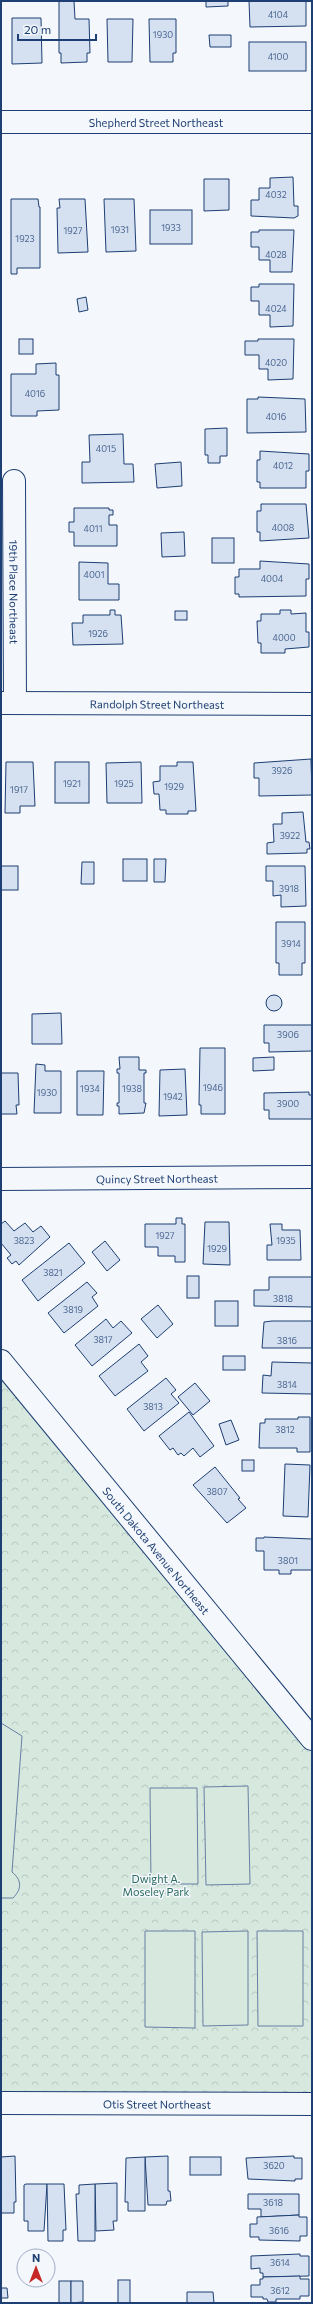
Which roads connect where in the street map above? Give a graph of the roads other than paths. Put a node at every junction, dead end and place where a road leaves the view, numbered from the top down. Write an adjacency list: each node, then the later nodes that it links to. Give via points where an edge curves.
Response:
1 (1, 122): 2 (street, Shepherd Street Northeast)
2 (312, 122)
3 (14, 481): 4 (street, 19th Place Northeast)
4 (8, 703): 5 (street, Randolph Street Northeast)
5 (312, 704)
6 (312, 1177): 7 (street, Quincy Street Northeast)
7 (1, 1179)
8 (1, 1361): 9 (street, South Dakota Avenue Northeast)
9 (312, 1739)
10 (1, 2103): 11 (street, Otis Street Northeast)
11 (312, 2104)

